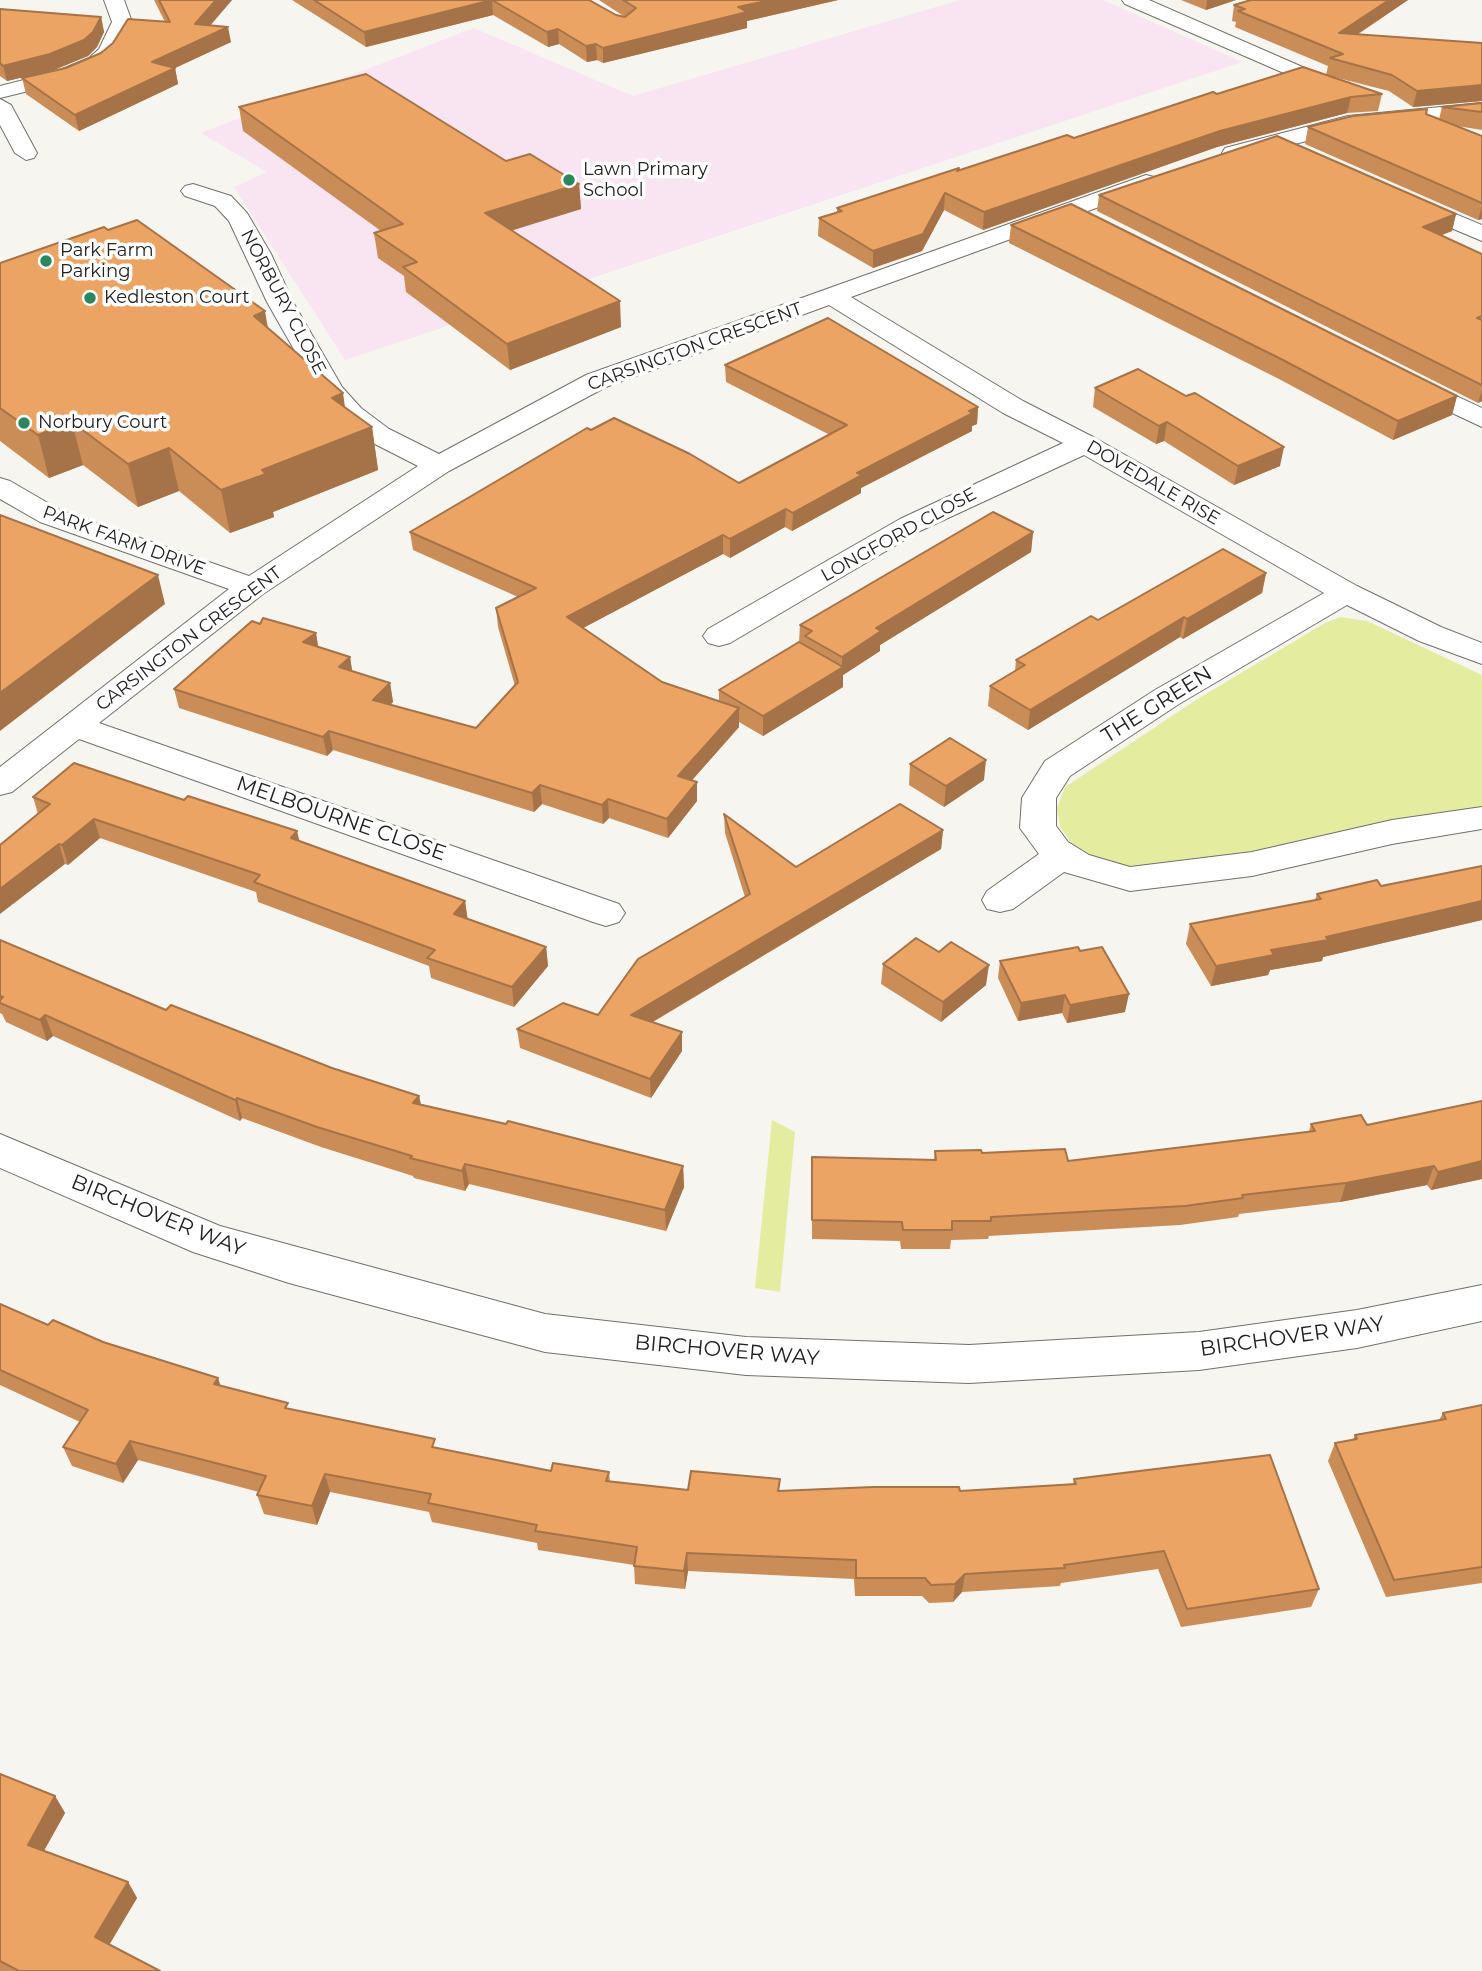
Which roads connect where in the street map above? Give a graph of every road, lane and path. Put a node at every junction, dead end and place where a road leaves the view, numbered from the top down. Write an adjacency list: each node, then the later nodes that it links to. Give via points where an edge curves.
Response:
1 (114, 0): 5 (street, via 122,22 102,57 62,77)
2 (1132, 0): 4 (street)
3 (1219, 17): 4 (street)
4 (1187, 24): 8 (street, via 1323,83 1373,96)
5 (0, 92)
6 (0, 105): 10 (street)
7 (1482, 110): 8 (street)
8 (1404, 115): 9 (street, via 1348,122)
9 (1274, 141): 11 (street); 12 (street)
10 (26, 153)
11 (1312, 158)
12 (1203, 163)
13 (1169, 174): 16 (street, CARSINGTON CRESCENT)
14 (193, 191): 23 (street, NORBURY CLOSE, via 223,201 239,218 280,302 331,391 351,414 379,435)
15 (1386, 192): 18 (street)
16 (1070, 210): 17 (street); 19 (street, CARSINGTON CRESCENT)
17 (1095, 223)
18 (1482, 234)
19 (831, 296): 22 (street, DOVEDALE RISE, via 1013,407); 23 (street, CARSINGTON CRESCENT, via 596,381)
20 (1382, 368): 21 (street)
21 (1482, 419)
22 (1085, 444): 26 (street, DOVEDALE RISE); 27 (street, LONGFORD CLOSE, via 910,526)
23 (439, 465): 25 (street, CARSINGTON CRESCENT)
24 (0, 487): 25 (street, PARK FARM DRIVE, via 50,516)
25 (253, 587): 29 (street, CARSINGTON CRESCENT)
26 (1346, 593): 28 (street, DOVEDALE RISE); 32 (street, THE GREEN, via 1167,696 1057,769 1039,798 1038,828)
27 (719, 636)
28 (1482, 654)
29 (75, 726): 30 (street, CARSINGTON CRESCENT); 34 (street, MELBOURNE CLOSE)
30 (0, 784)
31 (1482, 818): 32 (street, THE GREEN, via 1160,878 1130,879 1104,873)
32 (1063, 855): 33 (street)
33 (1000, 900)
34 (606, 913)
35 (0, 1150): 36 (street, BIRCHOVER WAY, via 208,1240 289,1265 544,1333 746,1356 969,1364 1199,1352 1357,1329)
36 (1482, 1303)

